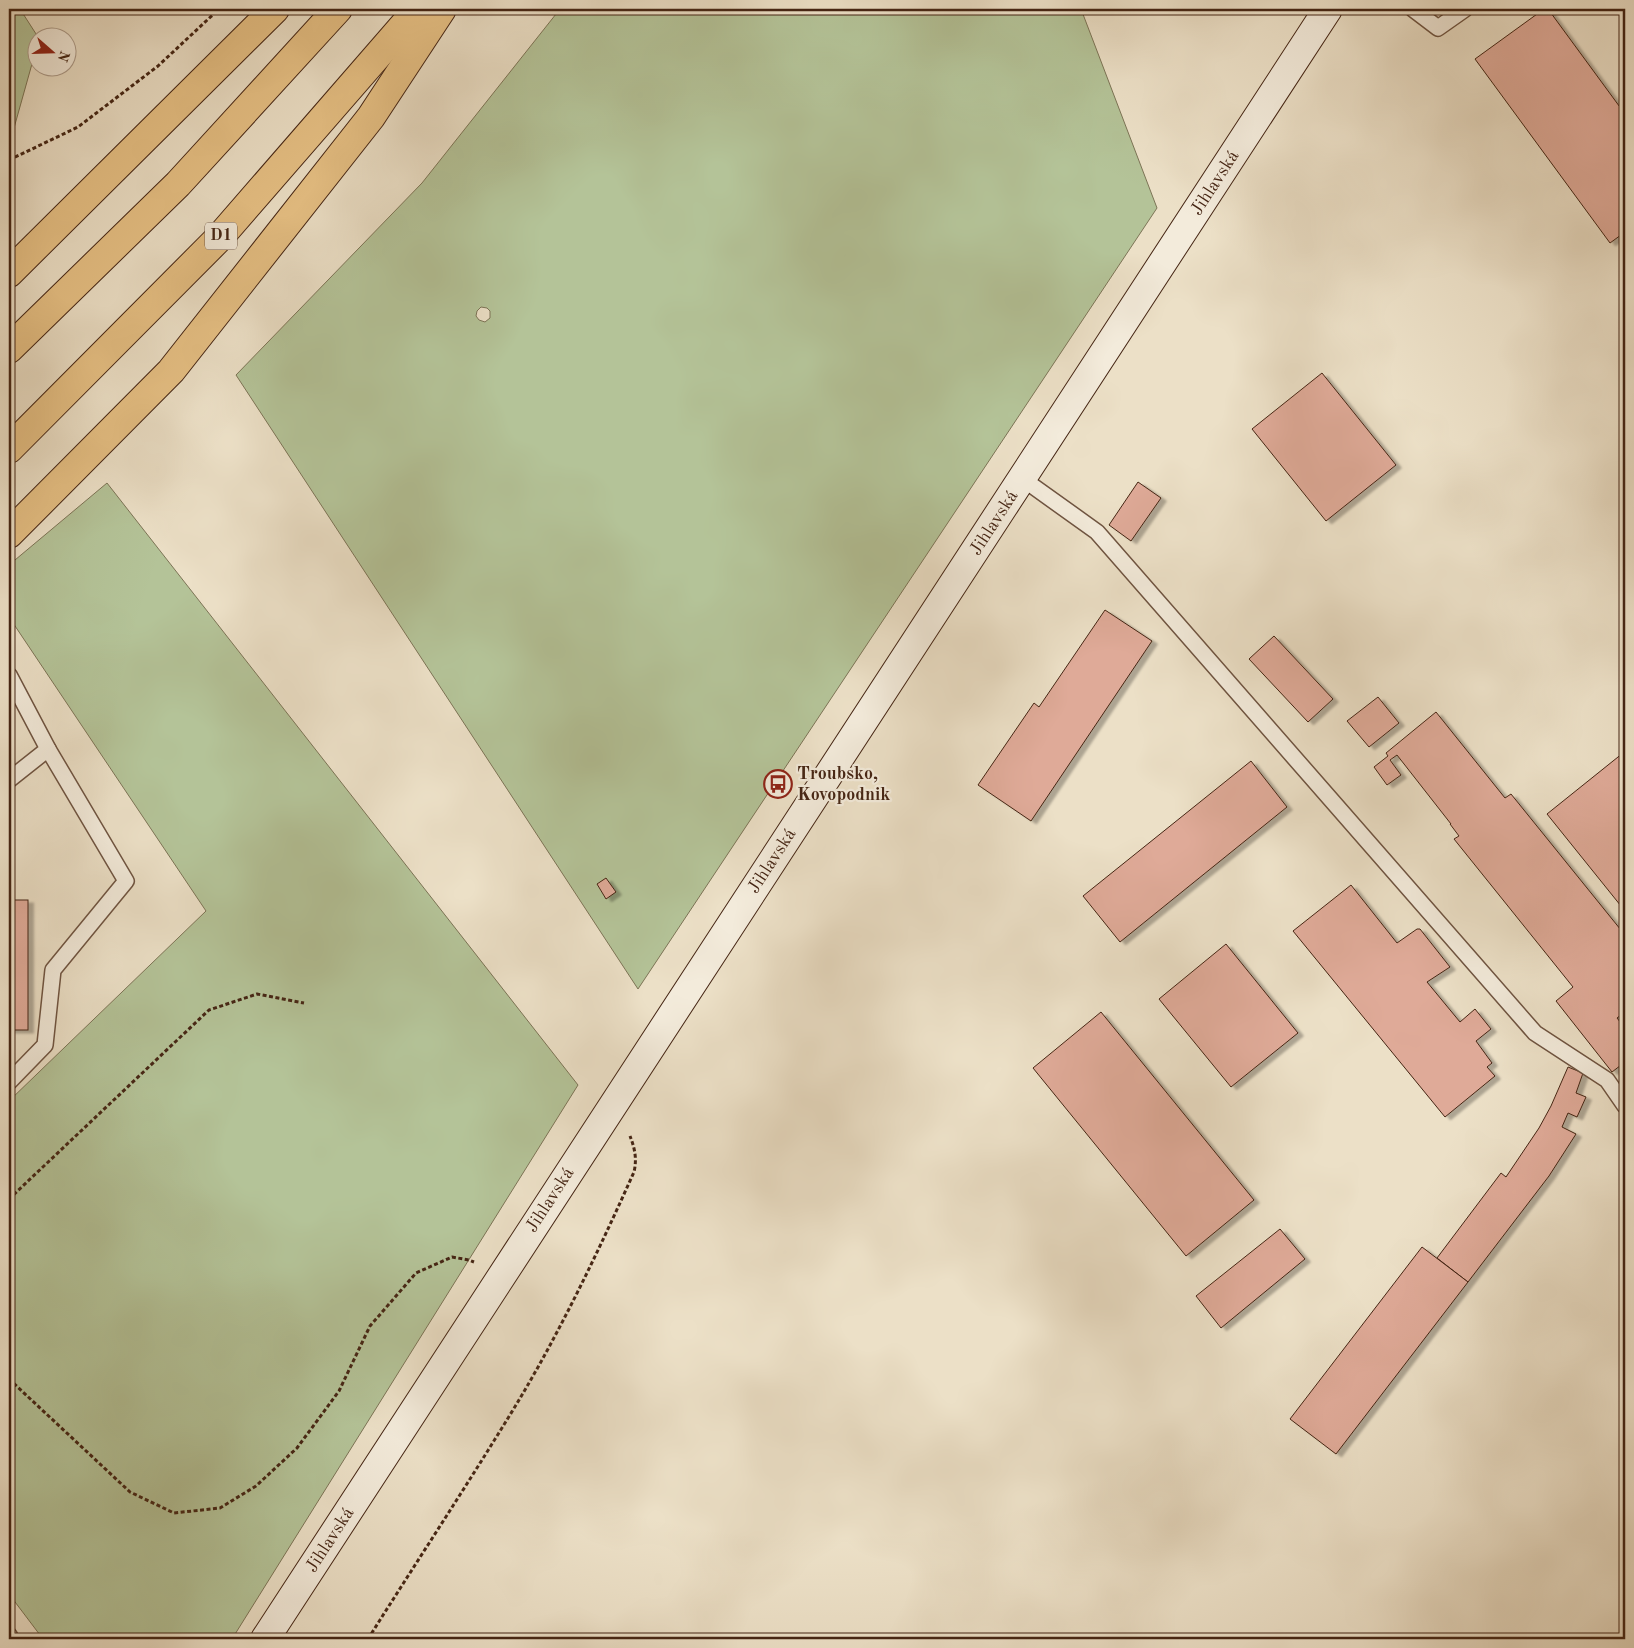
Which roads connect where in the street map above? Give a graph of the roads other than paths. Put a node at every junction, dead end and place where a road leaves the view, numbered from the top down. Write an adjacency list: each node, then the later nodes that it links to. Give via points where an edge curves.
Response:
1 (275, 9): 8 (highway)
2 (338, 9): 9 (highway, via 178,184)
3 (418, 9): 10 (highway, D1, via 219,238)
4 (442, 9): 12 (highway, via 371,117 171,371)
5 (1328, 9): 11 (main road, Jihlavská)
6 (1413, 9): 7 (lane, via 1438,28)
7 (1465, 9)
8 (9, 273)
9 (9, 349)
10 (9, 449)
11 (1023, 479): 17 (lane, via 1097,532 1535,1032 1607,1080); 20 (main road, Jihlavská)
12 (9, 534)
13 (9, 675): 14 (lane)
14 (48, 749): 15 (lane); 16 (lane, via 126,881 53,970 45,1045)
15 (9, 780)
16 (9, 1082)
17 (1625, 1106)
18 (9, 1635): 19 (lane)
19 (11, 1639)
20 (265, 1639)

